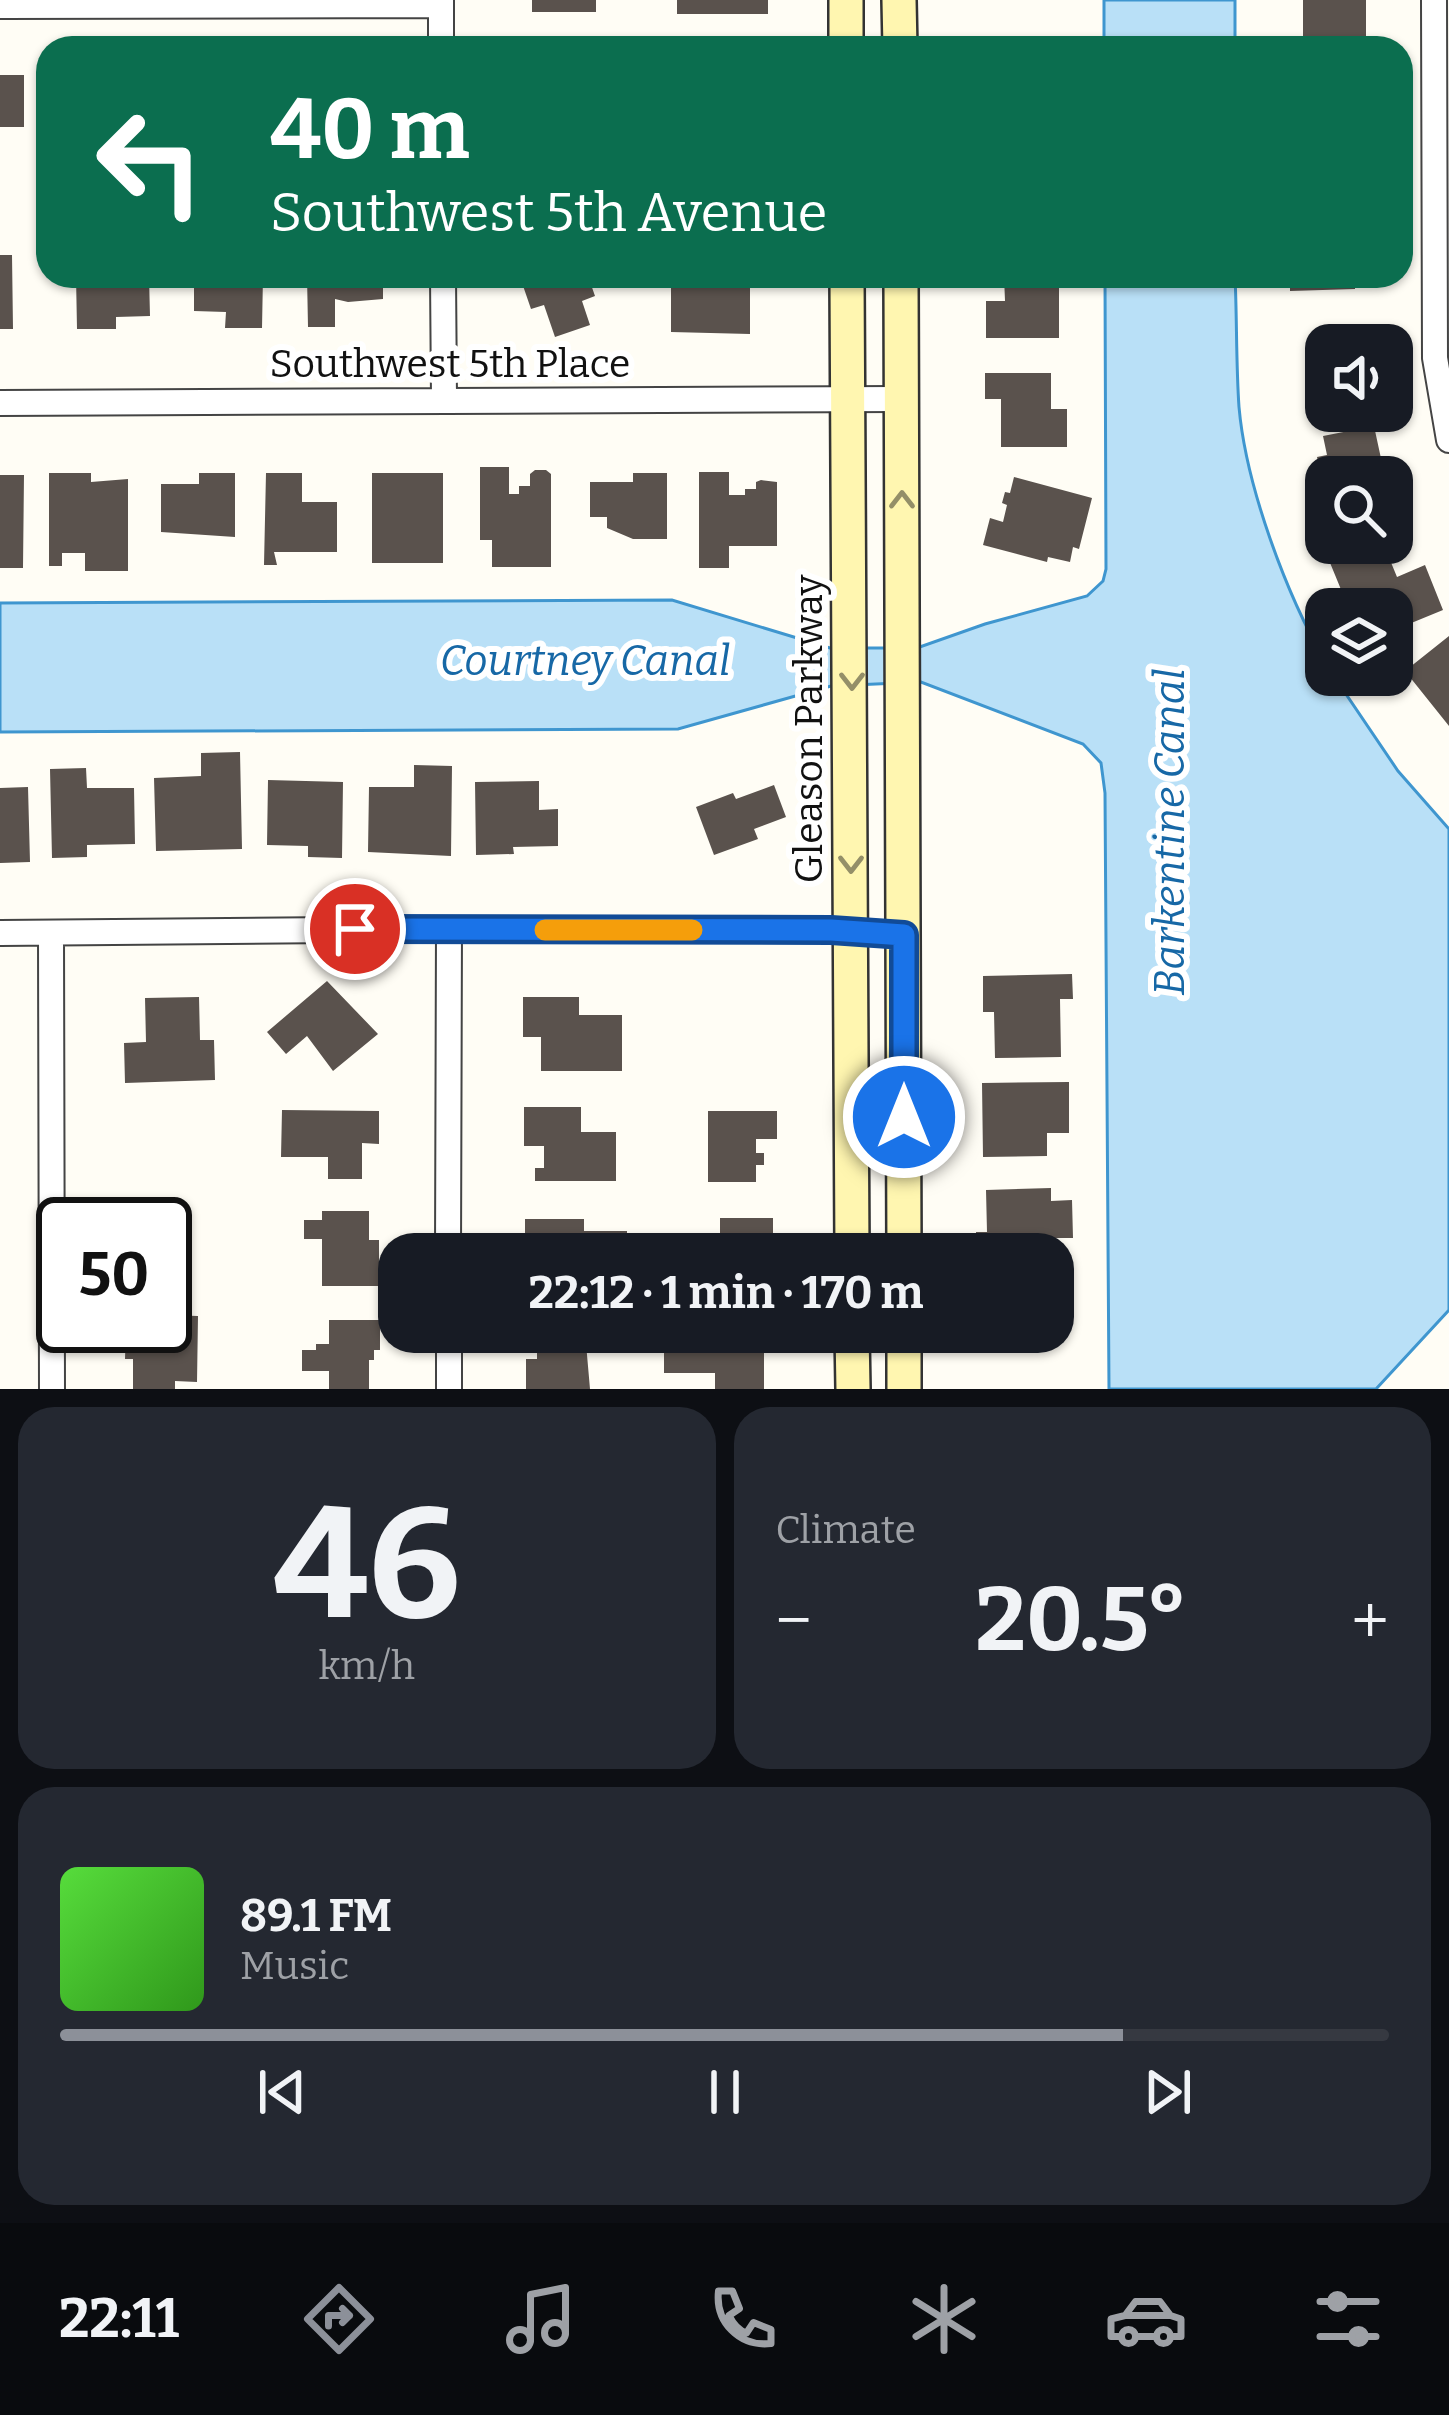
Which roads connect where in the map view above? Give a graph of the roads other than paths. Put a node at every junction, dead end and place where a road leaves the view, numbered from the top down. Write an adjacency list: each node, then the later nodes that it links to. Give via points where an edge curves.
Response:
1 (846, 0): 7 (main road)
2 (899, 0): 8 (main road)
3 (1434, 0): 16 (street, via 1435,358)
4 (441, 2): 5 (street); 6 (street)
5 (0, 6)
6 (441, 36)
7 (846, 36)
8 (900, 36)
9 (443, 288): 12 (street)
10 (848, 288): 14 (main road, Gleason Parkway)
11 (901, 288): 13 (main road)
12 (444, 399): 14 (street, Southwest 5th Place); 15 (street, Southwest 5th Place)
13 (902, 399): 14 (street, Southwest 5th Place); 21 (main road, one-way to 13)
14 (848, 400): 20 (main road, Gleason Parkway, one-way to 20)
15 (0, 404)
16 (1449, 440)
17 (449, 929): 19 (street); 20 (street); 22 (street)
18 (0, 933): 19 (street)
19 (51, 934): 28 (street)
20 (851, 934): 21 (street); 23 (main road, Gleason Parkway)
21 (904, 935): 24 (main road)
22 (448, 1233)
23 (852, 1233)
24 (904, 1233)
25 (449, 1353): 29 (street)
26 (852, 1353): 30 (main road)
27 (904, 1353): 31 (main road)
28 (52, 1389)
29 (449, 1389)
30 (853, 1389)
31 (904, 1389)

